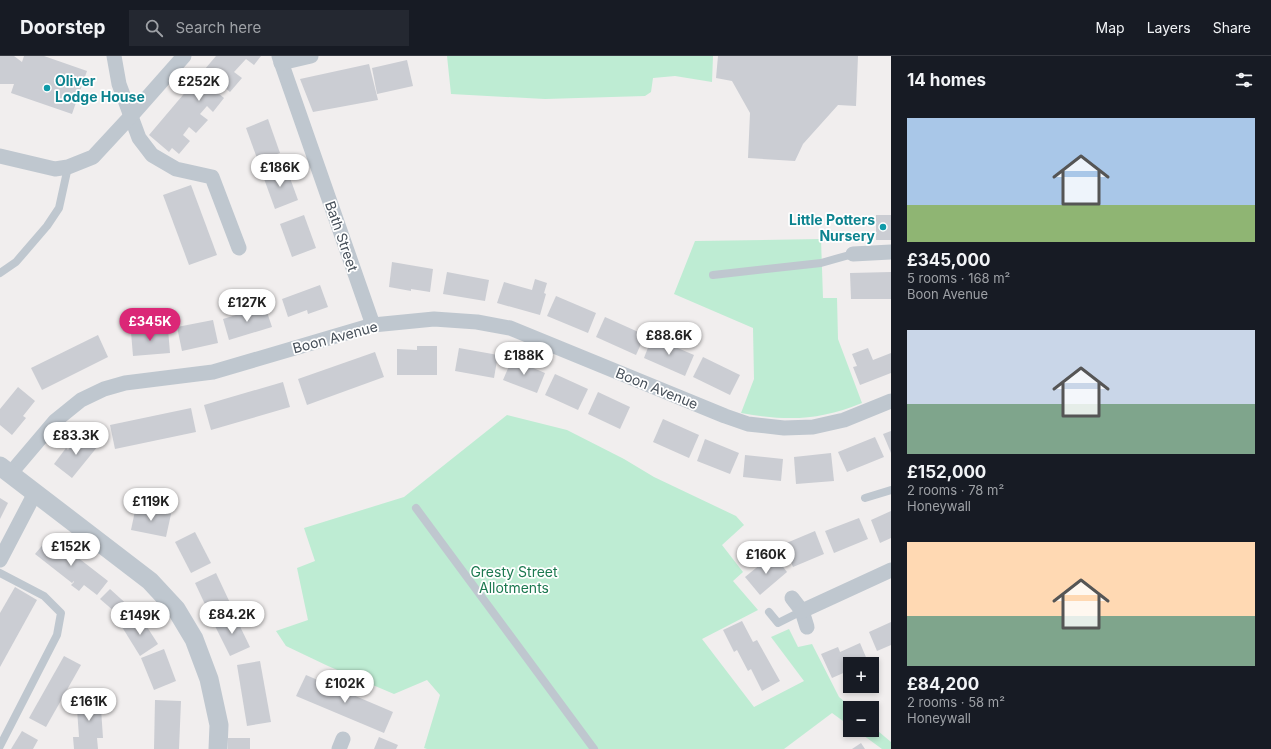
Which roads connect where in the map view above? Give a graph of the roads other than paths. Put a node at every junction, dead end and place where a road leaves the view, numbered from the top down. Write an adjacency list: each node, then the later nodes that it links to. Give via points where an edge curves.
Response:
1 (114, 56): 5 (street, via 119,84)
2 (184, 56): 5 (street)
3 (311, 56): 4 (street)
4 (280, 60): 13 (street, Bath Street)
5 (131, 116): 7 (street, via 93,157); 8 (street, via 139,138 152,155 176,169 212,177)
6 (0, 156): 7 (street, via 55,169)
7 (68, 167): 11 (lane, via 59,208 16,262)
8 (239, 248)
9 (891, 252): 10 (street)
10 (853, 254): 12 (lane, via 821,263)
11 (0, 273)
12 (713, 275)
13 (373, 325): 14 (street, Boon Avenue, via 434,319 477,322 510,328 748,424 784,428 813,427 844,420); 15 (street, Boon Avenue, via 213,372 125,383 104,389 81,400 55,421)
14 (891, 402)
15 (5, 470): 17 (street)
16 (891, 490): 18 (lane)
17 (35, 493): 20 (street); 28 (street, via 150,581 176,609 194,639 209,679 219,725)
18 (864, 498)
19 (416, 508): 29 (lane)
20 (0, 560)
21 (891, 570): 24 (street)
22 (0, 573): 27 (lane, via 44,596 61,613 57,635)
23 (792, 598): 24 (street)
24 (802, 611): 25 (lane, via 778,623); 26 (street)
25 (769, 612)
26 (807, 627)
27 (0, 746)
28 (218, 749)
29 (594, 749)

